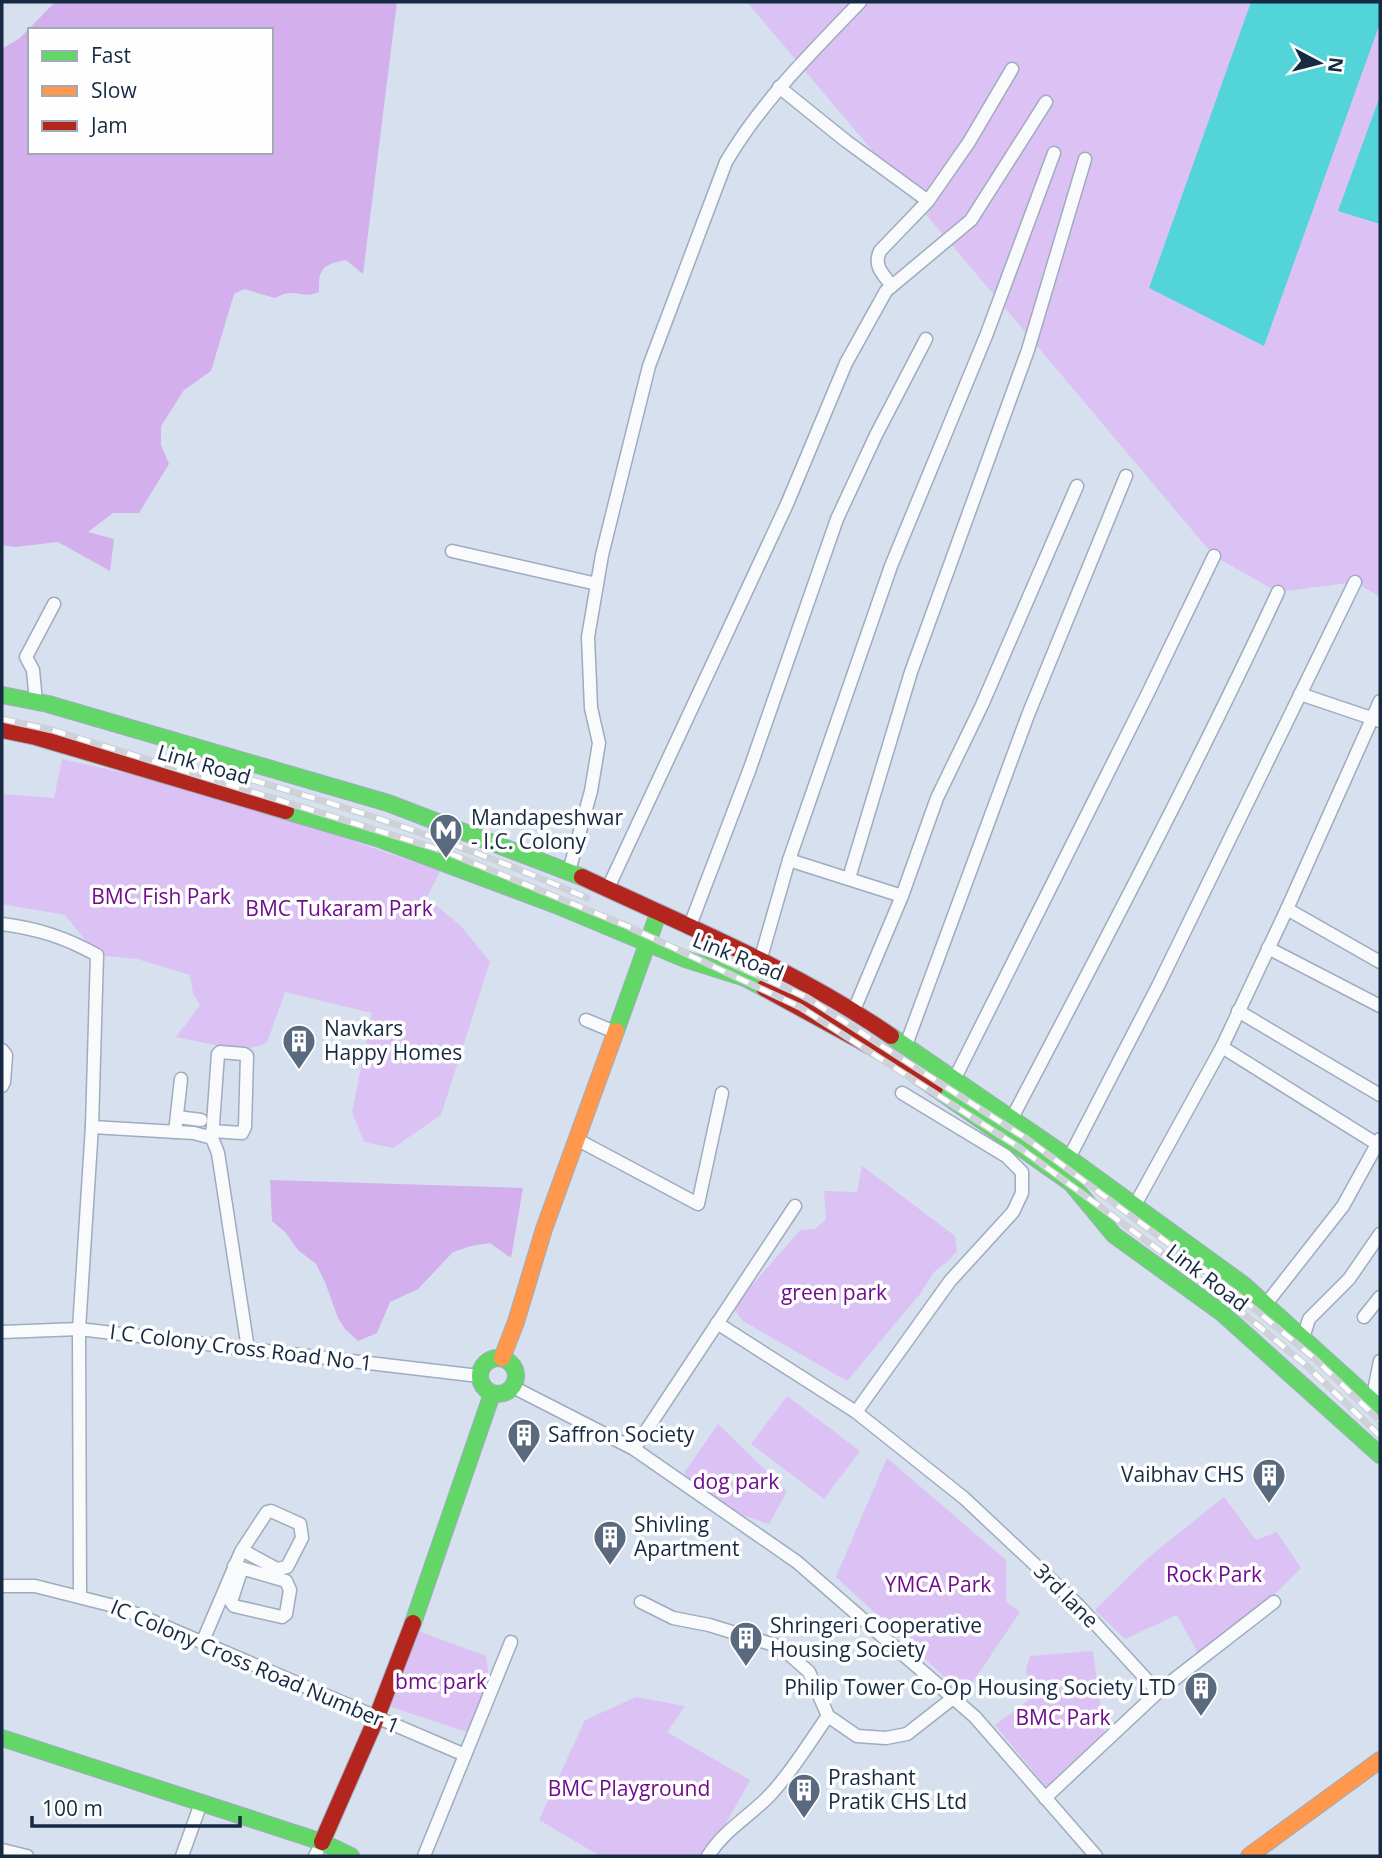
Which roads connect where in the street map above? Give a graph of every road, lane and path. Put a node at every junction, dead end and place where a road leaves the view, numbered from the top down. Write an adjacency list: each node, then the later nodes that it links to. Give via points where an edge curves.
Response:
1 (860, 2): 3 (street)
2 (1012, 69): 7 (street)
3 (779, 86): 7 (street); 15 (street, via 726,162 649,366)
4 (1046, 102): 8 (street, via 971,220)
5 (1054, 153): 24 (street, via 986,336 891,566)
6 (1085, 159): 26 (street, via 1028,350 911,673)
7 (928, 201): 8 (street, via 876,258 877,267)
8 (892, 286): 27 (street, via 846,363 787,504)
9 (926, 339): 32 (street, via 837,519)
10 (1126, 476): 42 (street, via 1028,715)
11 (1077, 486): 28 (street, via 937,798)
12 (452, 551): 15 (street)
13 (1214, 556): 46 (street)
14 (1355, 582): 18 (street)
15 (597, 584): 25 (street, via 588,637 591,708 599,743 592,791)
16 (1278, 592): 52 (street)
17 (54, 604): 21 (street, via 26,657 33,670)
18 (1300, 694): 22 (street); 59 (street)
19 (2, 695): 21 (main road, Link Road)
20 (1380, 701): 22 (street)
21 (36, 702): 25 (main road, Link Road, via 388,803)
22 (1377, 720): 29 (street)
23 (2, 730): 33 (main road, Link Road, via 377,838)
24 (789, 860): 26 (street); 35 (street)
25 (569, 871): 27 (main road, Link Road)
26 (849, 878): 28 (street)
27 (608, 888): 30 (main road, Link Road)
28 (902, 896): 38 (street)
29 (1287, 909): 34 (street); 36 (street)
30 (658, 914): 32 (main road, Link Road); 33 (main road)
31 (2, 924): 54 (street, via 68,939 97,956)
32 (689, 928): 35 (main road, Link Road)
33 (646, 943): 41 (main road); 79 (main road, Link Road, via 745,978 907,1068 1071,1183 1114,1235 1222,1313)
34 (1268, 948): 37 (street); 39 (street)
35 (760, 961): 38 (main road, Link Road)
36 (1380, 962)
37 (1380, 1006)
38 (853, 1010): 42 (main road, Link Road)
39 (1238, 1011): 43 (street); 50 (street)
40 (587, 1017): 41 (street)
41 (616, 1029): 57 (main road)
42 (906, 1045): 46 (main road, Link Road)
43 (1222, 1046): 58 (street); 60 (street)
44 (2, 1050): 47 (street, via 6,1055)
45 (181, 1079): 51 (street)
46 (954, 1080): 52 (main road, Link Road)
47 (2, 1086)
48 (722, 1093): 57 (street, via 698,1204)
49 (902, 1093): 77 (street, via 1006,1156 1022,1172 1021,1193 1013,1212 950,1281)
50 (1380, 1095)
51 (177, 1117): 53 (street); 55 (street)
52 (1012, 1118): 59 (main road, Link Road)
53 (201, 1120)
54 (92, 1127): 55 (street); 67 (street)
55 (175, 1132): 56 (street)
56 (212, 1134): 56 (street, via 218,1054 241,1053 247,1056 246,1128 242,1133); 70 (street)
57 (578, 1140): 71 (main road)
58 (1379, 1142): 64 (street, via 1343,1206)
59 (1069, 1158): 60 (main road, Link Road)
60 (1135, 1205): 64 (main road, Link Road)
61 (795, 1206): 66 (street)
62 (1380, 1234): 69 (street, via 1349,1279 1309,1319)
63 (1380, 1297): 65 (street)
64 (1266, 1304): 69 (main road, Link Road)
65 (1364, 1317)
66 (717, 1324): 77 (street, 3rd lane); 78 (street)
67 (79, 1329): 68 (street, I C Colony Cross Road No 1); 70 (street, I C Colony Cross Road No 1); 83 (street)
68 (2, 1332)
69 (1303, 1338): 76 (main road, Link Road)
70 (248, 1349): 73 (street, I C Colony Cross Road No 1)
71 (502, 1358): 73 (main road, via 488,1360); 74 (main road, via 515,1368)
72 (1380, 1361): 76 (street)
73 (479, 1376): 75 (main road)
74 (513, 1387): 75 (main road, via 504,1394); 78 (street)
75 (492, 1394): 91 (main road)
76 (1376, 1405)
77 (856, 1412): 88 (street, 3rd lane, via 964,1498 1079,1606)
78 (634, 1449): 89 (street, via 797,1562)
79 (1380, 1455)
80 (242, 1550): 80 (street, via 267,1512 300,1524 302,1538 287,1567 277,1569); 81 (street)
81 (238, 1567): 81 (street, via 289,1584 282,1618 234,1606); 87 (street)
82 (2, 1586): 83 (street, IC Colony Cross Road Number 1, via 36,1586)
83 (80, 1597): 87 (street, IC Colony Cross Road Number 1, via 122,1608)
84 (641, 1602): 90 (street, via 673,1618 781,1647 809,1672)
85 (1274, 1602): 88 (street)
86 (511, 1642): 93 (street)
87 (202, 1643): 91 (street, IC Colony Cross Road Number 1)
88 (1158, 1692): 95 (street)
89 (953, 1698): 90 (street, via 906,1734 886,1738 858,1736); 95 (street)
90 (828, 1716): 103 (street, via 771,1794 733,1826)
91 (376, 1718): 93 (street, IC Colony Cross Road Number 1); 97 (main road)
92 (2, 1738): 96 (main road)
93 (465, 1755): 102 (street)
94 (1380, 1760): 105 (main road)
95 (1045, 1798): 104 (street)
96 (201, 1803): 97 (main road); 100 (street)
97 (318, 1849): 101 (main road)
98 (2, 1850): 99 (street)
99 (27, 1856)
100 (182, 1856)
101 (351, 1856)
102 (424, 1856)
103 (708, 1856)
104 (1096, 1856)
105 (1249, 1856)

